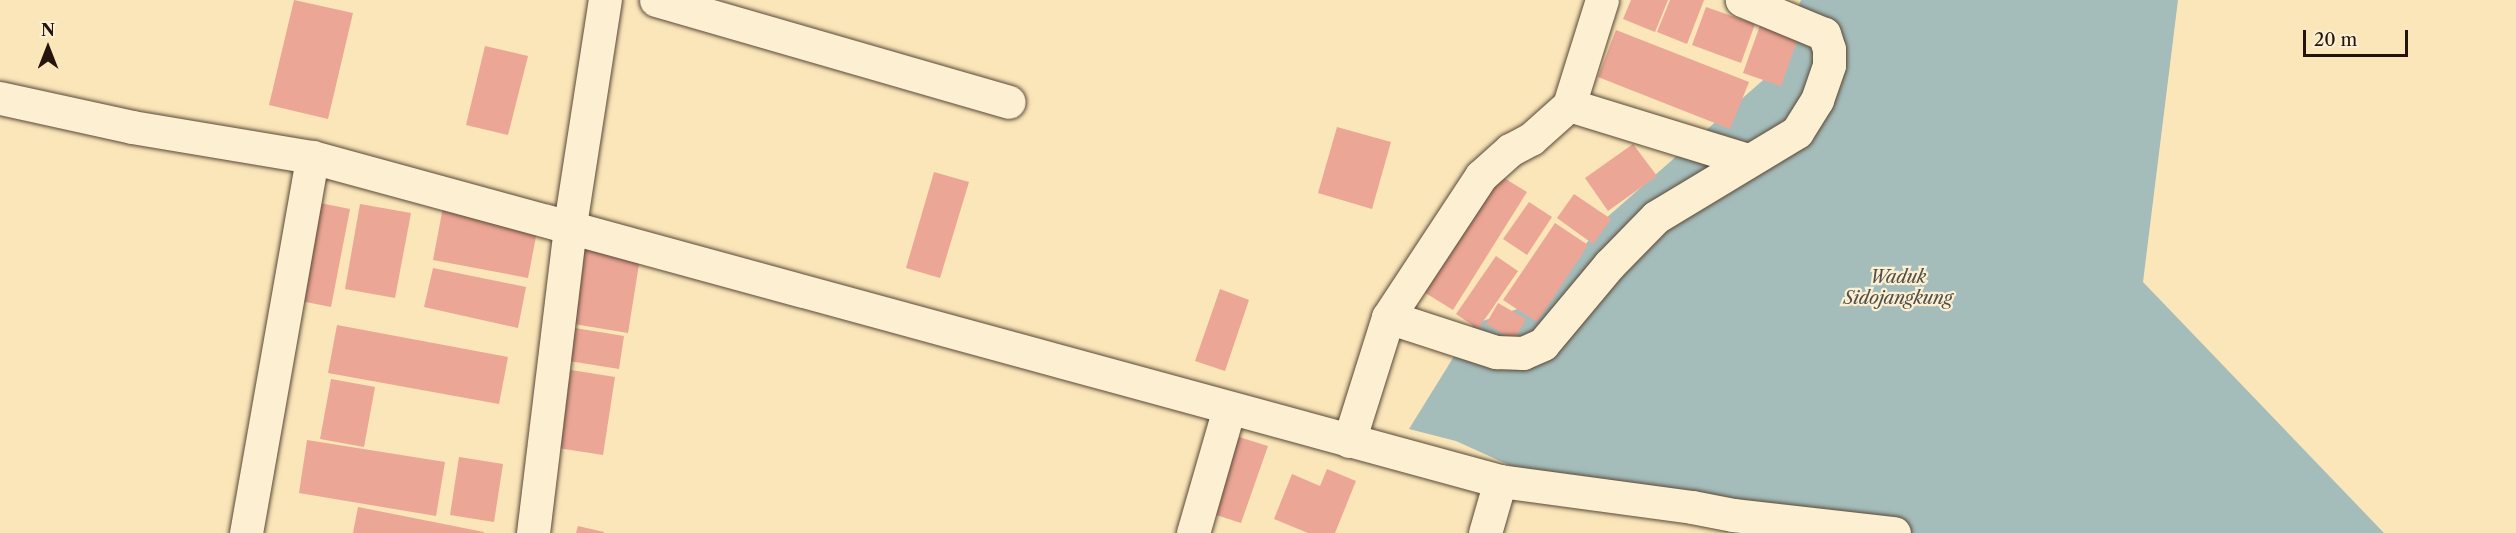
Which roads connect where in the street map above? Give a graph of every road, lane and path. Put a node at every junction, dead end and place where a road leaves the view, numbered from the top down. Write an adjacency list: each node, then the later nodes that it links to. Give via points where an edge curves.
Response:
1 (605, 0): 10 (street)
2 (656, 0): 6 (street)
3 (1602, 0): 7 (street)
4 (1742, 0): 9 (street, via 1824,34 1829,49 1829,65 1817,100 1797,132)
5 (0, 98): 8 (street, via 132,127)
6 (1009, 102)
7 (1569, 105): 9 (street); 11 (street, via 1531,140 1510,150 1481,176)
8 (312, 157): 10 (street); 16 (street)
9 (1748, 160): 11 (street, via 1656,217 1543,344 1523,353 1496,352)
10 (570, 225): 12 (street); 17 (street)
11 (1388, 316): 13 (street)
12 (1229, 408): 13 (street); 18 (street)
13 (1349, 441): 14 (street)
14 (1500, 481): 15 (street, via 1692,507); 19 (street)
15 (1731, 524): 20 (street)
16 (246, 533)
17 (533, 533)
18 (1193, 533)
19 (1485, 533)
20 (1894, 533)

